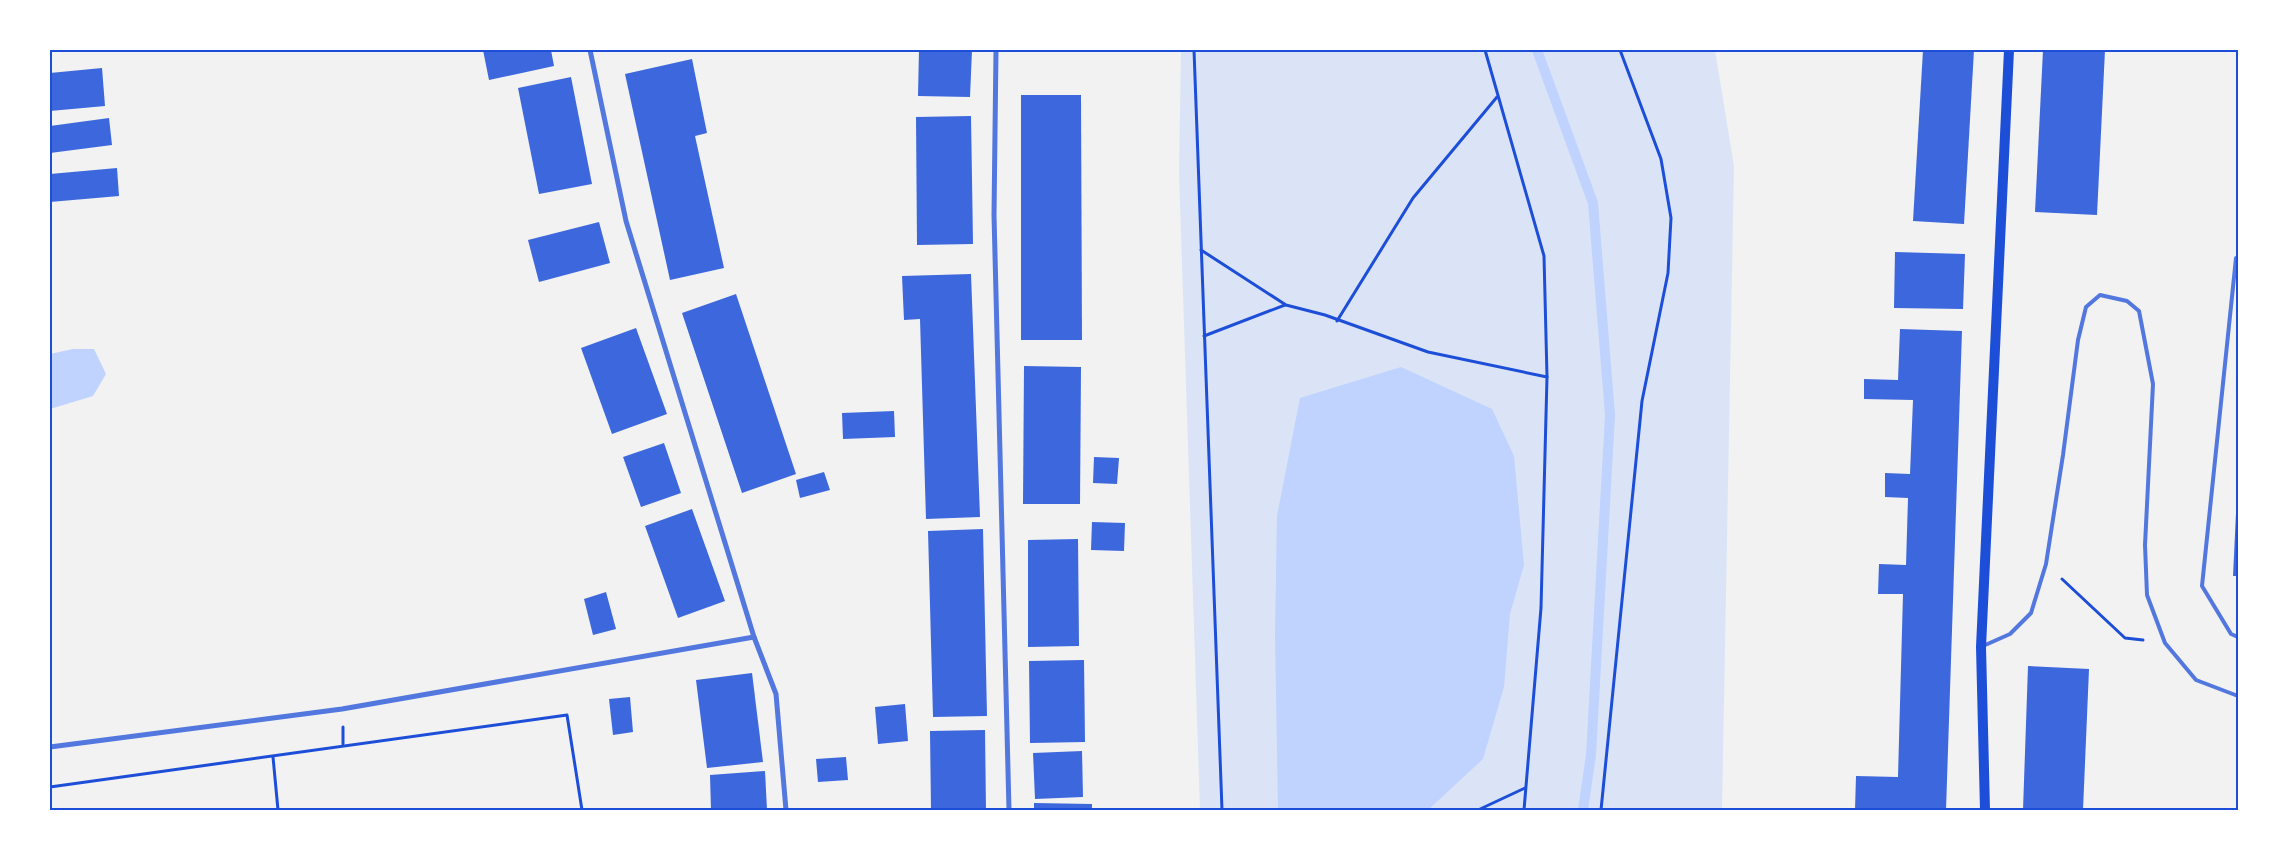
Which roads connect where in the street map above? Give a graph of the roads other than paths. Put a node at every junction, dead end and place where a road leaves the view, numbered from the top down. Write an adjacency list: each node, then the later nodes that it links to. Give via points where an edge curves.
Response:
1 (590, 50): 5 (street, via 626,221)
2 (996, 50): 11 (street, via 994,215)
3 (2009, 50): 7 (main road)
4 (2238, 258): 6 (lane, via 2202,586 2231,634)
5 (754, 637): 9 (street, via 342,709); 10 (street, via 776,694)
6 (2238, 637)
7 (1981, 648): 8 (lane, via 2010,634 2031,613 2046,564 2078,340 2086,307 2100,295 2127,301 2140,311 2153,384 2145,545 2147,595 2166,643 2196,680); 12 (main road)
8 (2238, 696)
9 (50, 747)
10 (786, 810)
11 (1008, 810)
12 (1985, 810)

